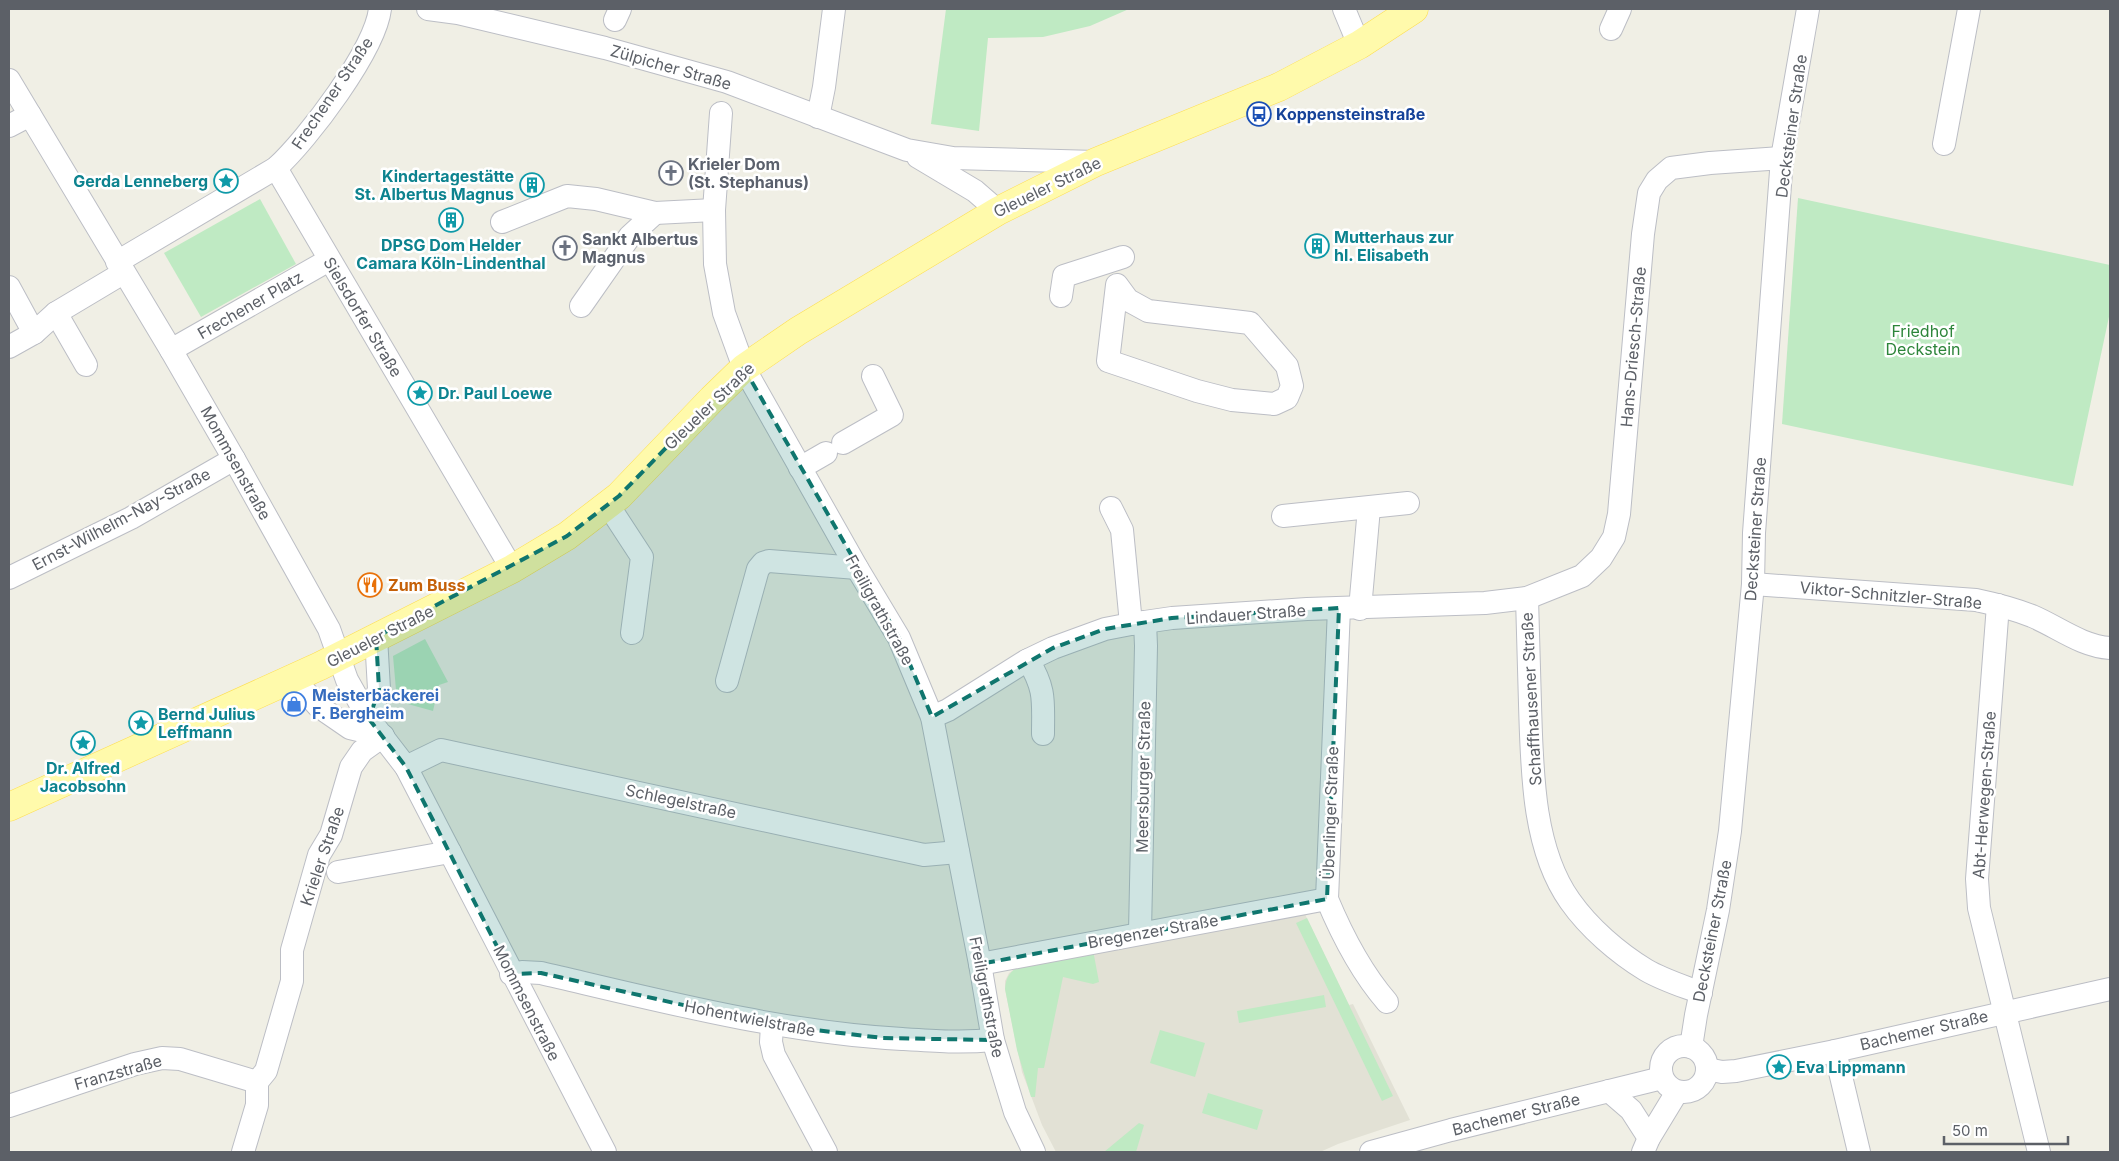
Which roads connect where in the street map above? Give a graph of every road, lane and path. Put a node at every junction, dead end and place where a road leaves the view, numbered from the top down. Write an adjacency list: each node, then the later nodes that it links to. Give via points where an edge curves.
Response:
1 (380, 9): 21 (street, Frechener Straße, via 376,29 361,57 309,133)
2 (428, 9): 9 (street, Zülpicher Straße)
3 (834, 9): 15 (street)
4 (1344, 9): 11 (street)
5 (1414, 9): 11 (main road, Gleueler Straße)
6 (1620, 9): 10 (street)
7 (1808, 9): 19 (street, Decksteiner Straße)
8 (1969, 9): 17 (street)
9 (458, 11): 15 (street, Zülpicher Straße, via 727,82)
10 (1611, 29)
11 (1359, 45): 20 (main road, Gleueler Straße, via 1279,86)
12 (9, 80): 14 (street, Mommsenstraße)
13 (721, 113): 22 (street, Freiligrathstraße)
14 (30, 115): 16 (street); 28 (street, Mommsenstraße)
15 (818, 117): 18 (street, Zülpicher Straße)
16 (9, 126)
17 (1944, 144)
18 (907, 150): 20 (street, Zülpicher Straße, via 952,158); 23 (street, Zülpicher Straße, via 975,191)
19 (1782, 158): 50 (street, Decksteiner Straße); 51 (street, Hans-Driesch-Straße, via 1671,168 1657,180 1649,193 1619,514 1614,537 1601,558 1582,576)
20 (1096, 162): 23 (main road, Gleueler Straße)
21 (276, 168): 27 (street, Sielsdorfer Straße); 28 (street, Frechener Straße)
22 (714, 210): 24 (street); 38 (street, Freiligrathstraße, via 715,264 724,313)
23 (998, 210): 38 (main road, Gleueler Straße, via 798,331)
24 (655, 213): 25 (street, via 568,196); 32 (street, via 630,236)
25 (502, 222)
26 (1123, 257): 31 (street, via 1064,276)
27 (329, 260): 36 (street, Frechener Platz); 47 (street, Sielsdorfer Straße)
28 (120, 268): 33 (street, Frechener Straße); 36 (street, Mommsenstraße)
29 (1117, 285): 29 (street, via 1108,361 1232,400 1274,404 1287,398 1292,386 1287,366 1250,323 1148,311 1128,300)
30 (9, 287): 34 (street)
31 (1061, 296)
32 (581, 306)
33 (56, 313): 34 (street, Frechener Straße); 37 (street)
34 (34, 333): 35 (street, Frechener Straße)
35 (9, 347)
36 (171, 350): 40 (street, Mommsenstraße)
37 (86, 365)
38 (744, 368): 41 (street, Freiligrathstraße); 43 (main road, Gleueler Straße)
39 (873, 376): 41 (street, via 892,415)
40 (234, 459): 49 (street, Ernst-Wilhelm-Nay-Straße, via 131,518); 58 (street, Mommsenstraße, via 328,629)
41 (800, 468): 48 (street, Freiligrathstraße)
42 (1408, 503): 45 (street)
43 (608, 506): 47 (main road, Gleueler Straße, via 567,536); 55 (street, via 642,557)
44 (1111, 508): 54 (street, via 1122,530)
45 (1369, 508): 46 (street); 53 (street)
46 (1283, 516)
47 (512, 568): 56 (main road, Gleueler Straße)
48 (857, 568): 61 (street, via 763,563 758,569); 62 (street, Freiligrathstraße, via 899,638)
49 (9, 578)
50 (1753, 584): 52 (street, Viktor-Schnitzler-Straße, via 1976,600); 76 (street, Decksteiner Straße, via 1730,830)
51 (1527, 598): 53 (street, Lindauer Straße, via 1485,603); 76 (street, Schaffhausener Straße, via 1532,764 1540,822 1550,862 1570,901 1614,947 1646,970)
52 (1998, 605): 57 (street, Viktor-Schnitzler-Straße, via 2032,616 2084,643); 78 (street, Abt-Herwegen-Straße, via 1976,879)
53 (1350, 608): 54 (street, Lindauer Straße); 71 (street, Überlinger Straße)
54 (1138, 623): 59 (street, Lindauer Straße, via 1105,629); 72 (street, Meersburger Straße, via 1146,656)
55 (632, 633)
56 (376, 637): 58 (main road, Gleueler Straße); 63 (street, via 379,689)
57 (2110, 648)
58 (339, 656): 60 (main road, Gleueler Straße); 63 (street, Mommsenstraße, via 347,680)
59 (1028, 660): 62 (street, Lindauer Straße); 64 (street, via 1040,679)
60 (293, 678): 65 (street, via 318,706 350,728); 67 (main road, Gleueler Straße)
61 (727, 681)
62 (932, 717): 69 (street, Freiligrathstraße)
63 (369, 719): 65 (street, Mommsenstraße)
64 (1043, 734)
65 (383, 736): 66 (street, Mommsenstraße); 84 (street, Krieler Straße, via 362,751 351,767 331,835 319,855 306,898 292,950 292,981 266,1071)
66 (406, 768): 68 (street, Mommsenstraße); 69 (street, Schlegelstraße, via 441,750 924,855)
67 (9, 807)
68 (450, 852): 70 (street); 74 (street, Mommsenstraße)
69 (958, 852): 73 (street, Freiligrathstraße)
70 (338, 872)
71 (1327, 899): 72 (street, Bregenzer Straße); 77 (street, Überlinger Straße, via 1369,981)
72 (1140, 932): 73 (street, Bregenzer Straße)
73 (980, 964): 80 (street, Freiligrathstraße)
74 (511, 974): 79 (street, Hohentwielstraße, via 541,973); 90 (street, Mommsenstraße)
75 (2110, 988): 78 (street, Bachemer Straße)
76 (1701, 993): 81 (street, Decksteiner Straße)
77 (1387, 1002)
78 (2005, 1012): 82 (street, Bachemer Straße); 95 (street, Abt-Herwegen-Straße)
79 (772, 1025): 80 (street, Hohentwielstraße, via 883,1038 966,1043); 91 (street, via 774,1055)
80 (993, 1040): 92 (street, Freiligrathstraße, via 1015,1112)
81 (1691, 1047): 83 (street, via 1701,1054); 85 (street, via 1682,1046 1666,1054 1660,1068)
82 (1835, 1051): 83 (street, Bachemer Straße, via 1736,1072); 94 (street)
83 (1707, 1069): 85 (street, via 1706,1077 1696,1089 1689,1092)
84 (257, 1082): 87 (street, Franzstraße, via 180,1059 162,1058); 89 (street, Krieler Straße, via 257,1106)
85 (1670, 1085): 86 (street, Bachemer Straße); 88 (street)
86 (1609, 1091): 88 (street, via 1631,1110); 93 (street, Bachemer Straße)
87 (9, 1106)
88 (1646, 1145)
89 (244, 1152)
90 (605, 1152)
91 (826, 1152)
92 (1034, 1152)
93 (1371, 1152)
94 (1859, 1152)
95 (2039, 1152)

